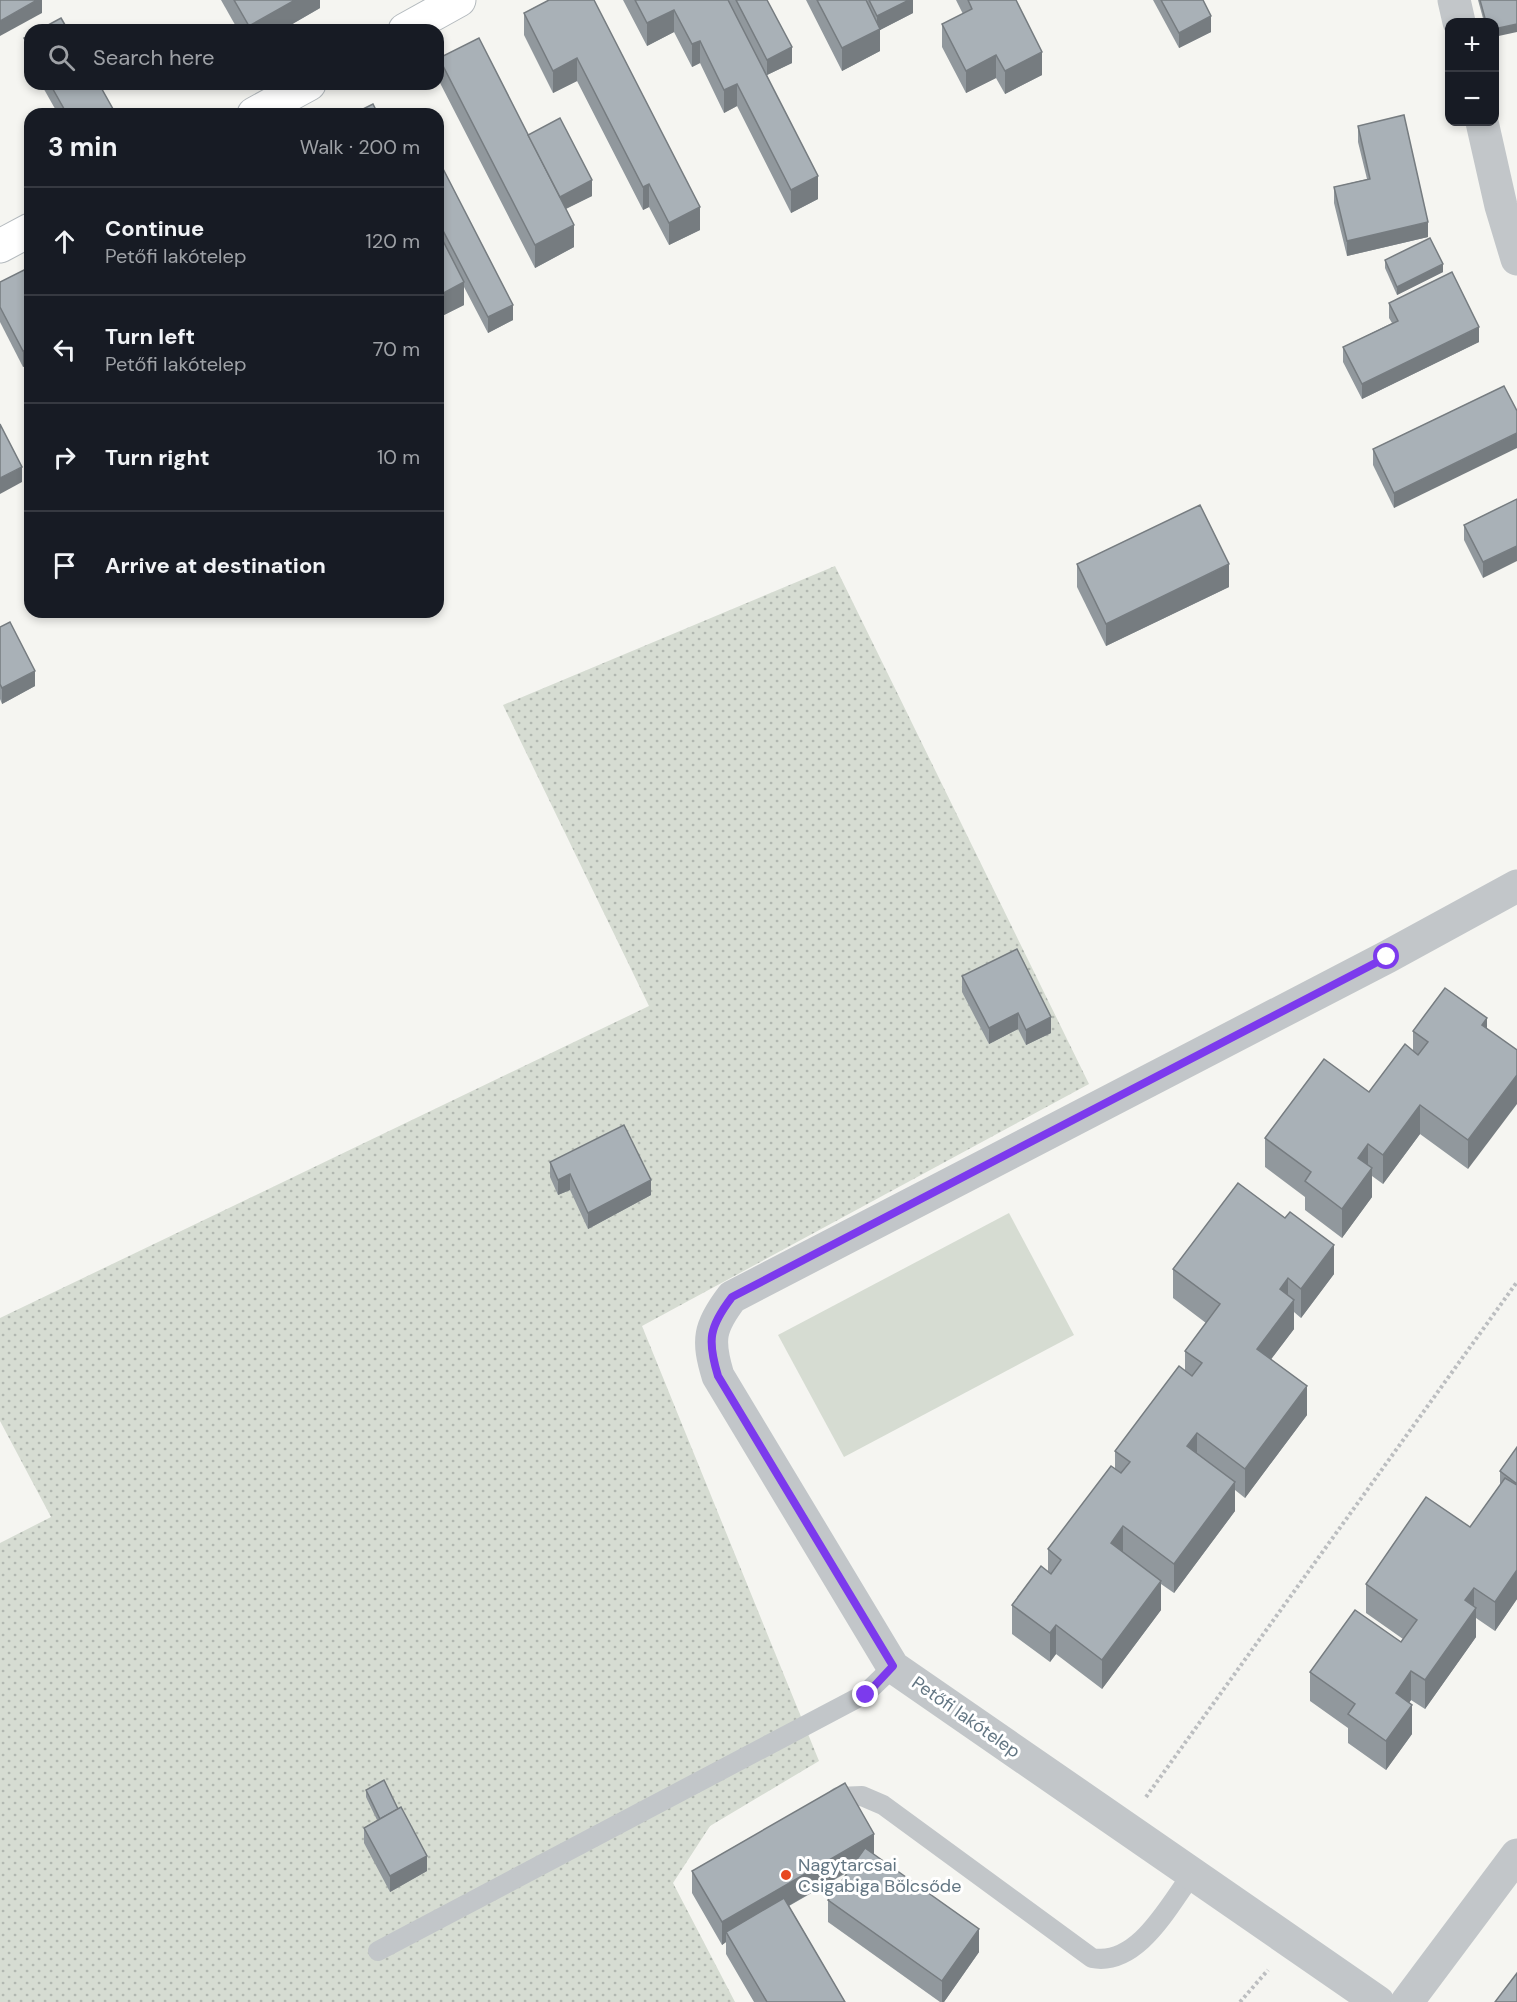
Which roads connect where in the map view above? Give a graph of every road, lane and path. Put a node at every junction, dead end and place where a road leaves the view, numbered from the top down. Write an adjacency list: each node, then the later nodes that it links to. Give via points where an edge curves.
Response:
1 (459, 0): 4 (main road)
2 (1454, 0): 3 (street)
3 (1458, 18)
4 (416, 24)
5 (298, 90): 6 (main road)
6 (265, 108)
7 (1483, 126): 10 (street)
8 (24, 234): 9 (main road)
9 (0, 246)
10 (1517, 259)
11 (1517, 886): 13 (street, Petőfi lakótelep, via 732,1297 717,1317 710,1336 718,1376)
12 (1517, 1282): 15 (path)
13 (893, 1666): 15 (street, Petőfi lakótelep); 18 (lane, via 866,1695)
14 (837, 1797): 17 (lane, via 862,1796 883,1805 1092,1958 1106,1961 1138,1943)
15 (1125, 1826): 17 (street, Petőfi lakótelep)
16 (1517, 1855): 20 (street)
17 (1193, 1873): 19 (street, Petőfi lakótelep)
18 (378, 1951)
19 (1378, 2002)
20 (1407, 2002)

